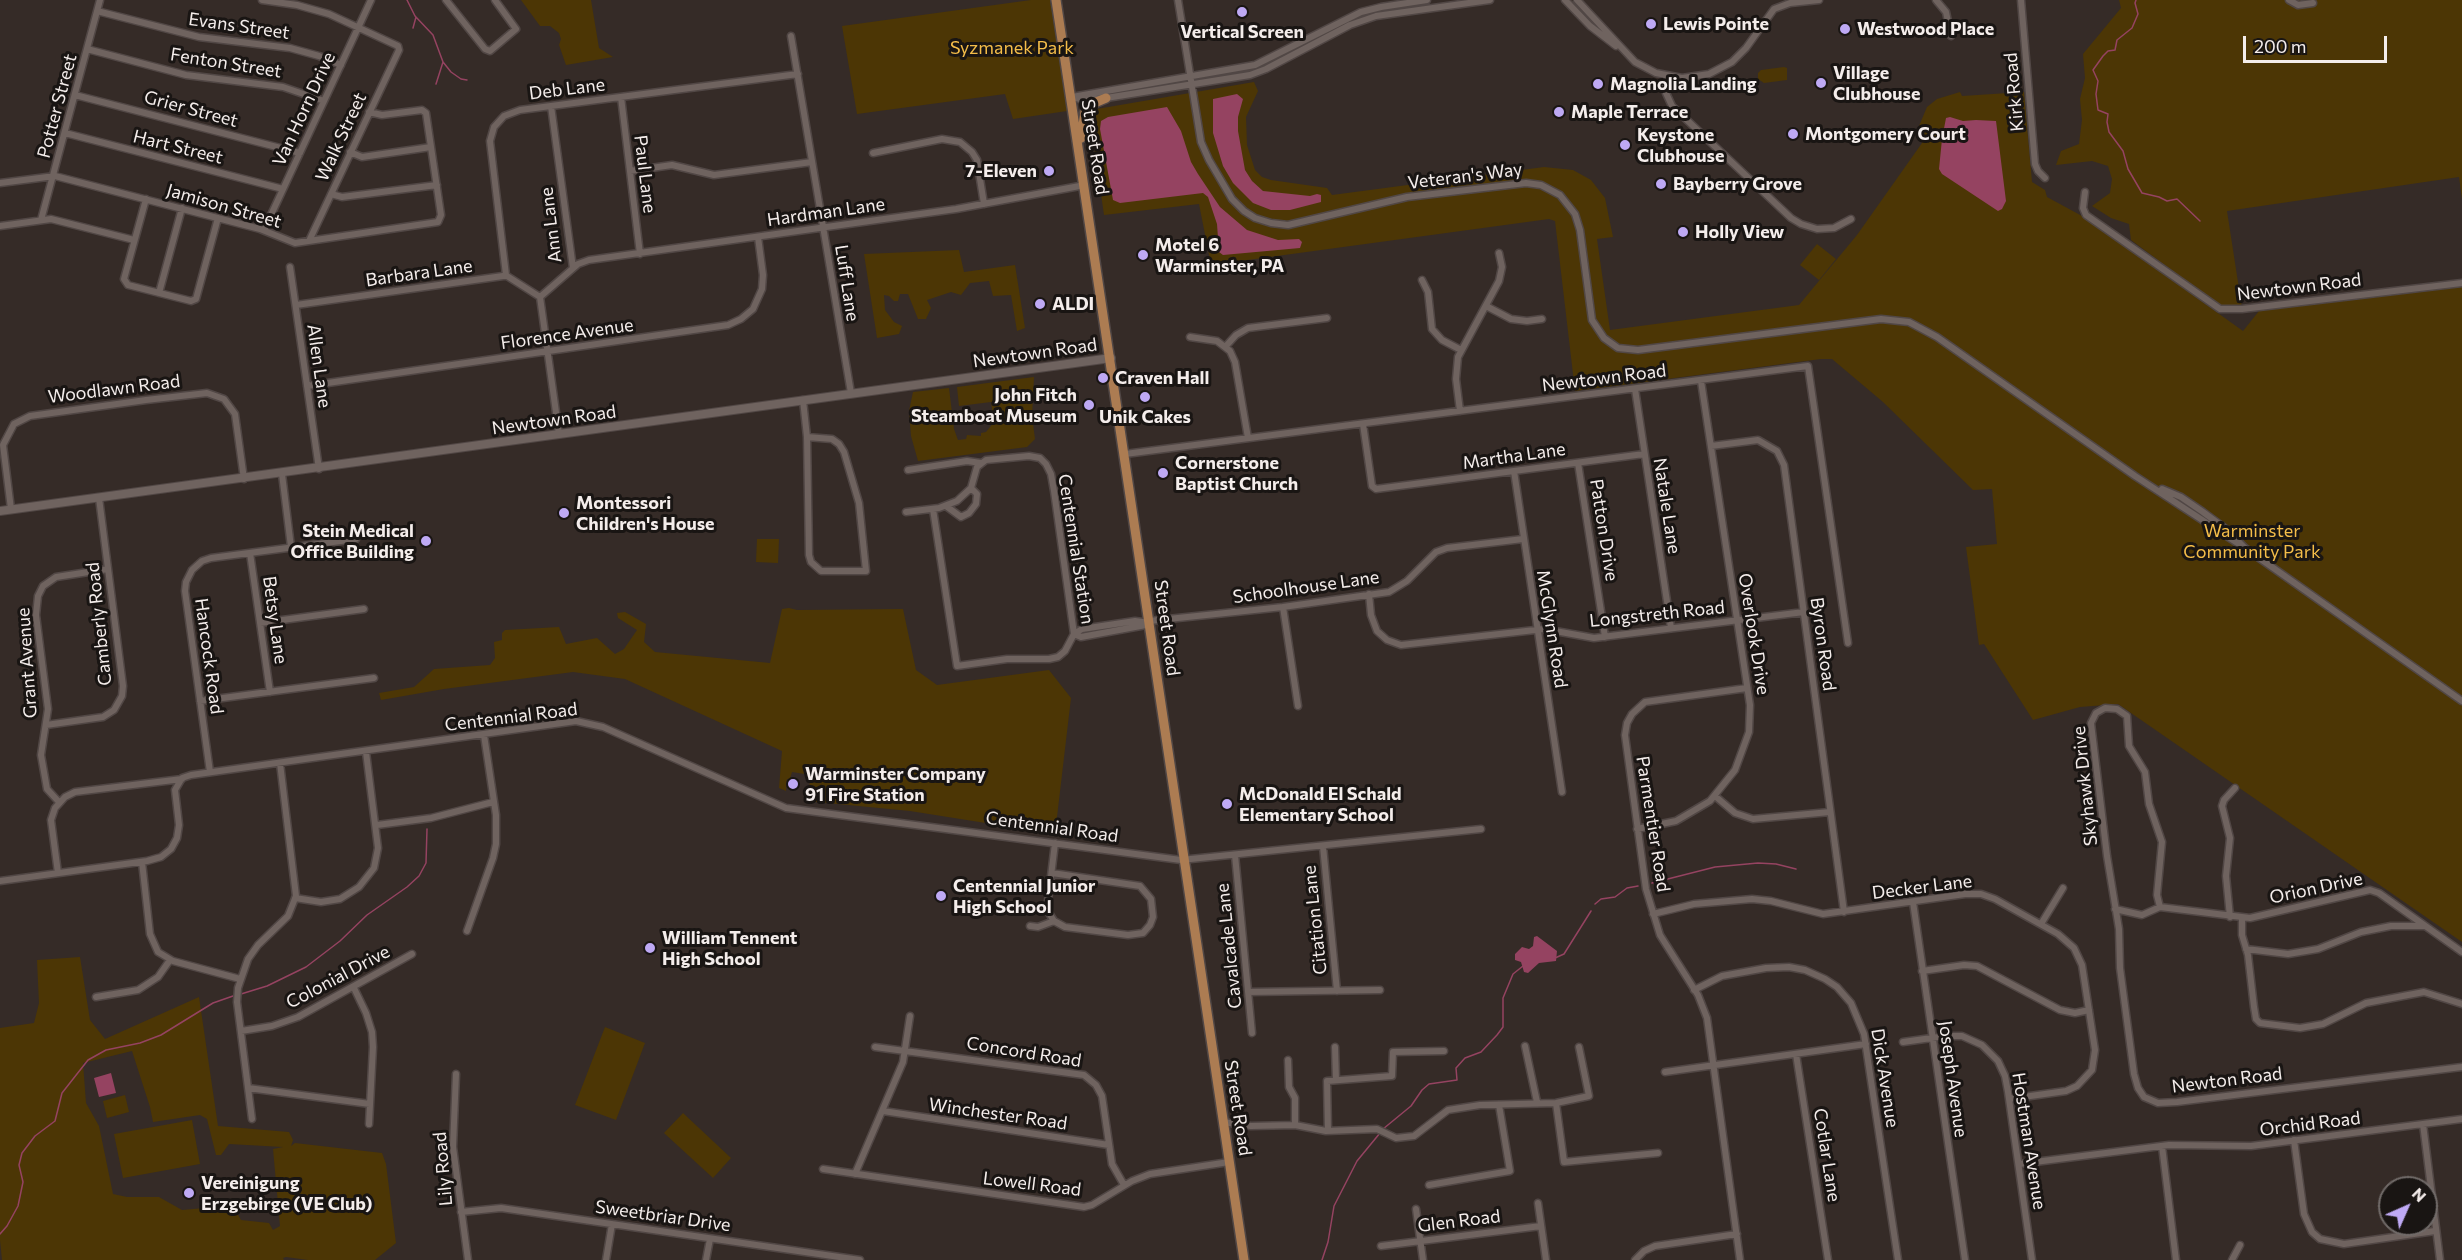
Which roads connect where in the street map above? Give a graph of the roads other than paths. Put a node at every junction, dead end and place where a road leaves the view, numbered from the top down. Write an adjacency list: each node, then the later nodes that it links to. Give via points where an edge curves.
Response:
1 (100, 0): 17 (street, Potter Street)
2 (262, 0): 18 (street, via 314,9)
3 (371, 0): 18 (street, Van Horn Drive)
4 (446, 0): 5 (street, via 488,50 493,50 513,33 515,26)
5 (495, 0)
6 (1056, 0): 30 (main road, Street Road)
7 (1178, 0): 25 (street, Veteran's Way)
8 (1427, 0): 25 (street, via 1361,12 1255,65)
9 (1490, 0): 27 (street, via 1376,16 1250,75)
10 (1565, 0): 22 (street, via 1590,26)
11 (1577, 0): 22 (street)
12 (1819, 0): 26 (street, via 1774,9 1746,48 1720,69 1691,78)
13 (1936, 0): 20 (street, via 1946,12)
14 (2022, 0): 44 (street, Kirk Road, via 2035,164)
15 (2289, 0): 16 (street, via 2298,5)
16 (2313, 3)
17 (97, 11): 21 (street, Potter Street); 23 (street, Evans Street, via 199,37 290,48)
18 (360, 26): 23 (street, Van Horn Drive); 34 (street, Walk Street, via 398,45 399,50)
19 (791, 36): 24 (street, Luff Lane)
20 (1950, 36)
21 (87, 49): 28 (street, Potter Street); 32 (street, Fenton Street, via 186,75 283,87)
22 (1624, 51): 26 (street, via 1644,68)
23 (341, 65): 32 (street, Van Horn Drive)
24 (798, 74): 29 (street, Deb Lane); 41 (street, Luff Lane)
25 (1190, 75): 27 (street, Veteran's Way); 30 (street)
26 (1666, 76): 55 (street, via 1666,93 1672,106 1791,219 1817,229 1834,228)
27 (1192, 84): 31 (street); 129 (street, Veteran's Way, via 1199,136 1206,156 1234,202 1262,221 1295,224 1407,198 1505,185 1534,184 1553,191 1569,205 1578,222 1592,320 1604,338 1618,348 1638,350 1888,318 1909,322 2156,488 2181,497 2226,529 2245,548)
28 (75, 95): 35 (street, Potter Street); 39 (street, Grier Street)
29 (621, 97): 33 (street, Deb Lane); 42 (street, Paul Lane)
30 (1071, 97): 31 (street); 38 (main road, Street Road)
31 (1106, 98): 38 (main road, via 1085,112)
32 (324, 102): 39 (street, Van Horn Drive)
33 (551, 106): 66 (street, Ann Lane); 67 (street, Deb Lane, via 509,113 499,120 491,135)
34 (369, 112): 36 (street, via 382,115 424,111); 37 (street, Walk Street)
35 (65, 133): 43 (street, Potter Street); 48 (street, Hart Street)
36 (431, 147): 37 (street, via 362,157); 46 (street)
37 (350, 152): 50 (street, Walk Street)
38 (1080, 152): 47 (main road, Street Road)
39 (300, 153): 48 (street, Van Horn Drive)
40 (873, 153): 52 (street, via 942,139 960,142 977,160)
41 (812, 162): 42 (street, via 714,175 672,165); 58 (street, Luff Lane)
42 (630, 171): 64 (street, Paul Lane)
43 (54, 176): 45 (street, Jamison Street); 51 (street, Jamison Street); 56 (street, Potter Street)
44 (2045, 178)
45 (0, 183)
46 (437, 185): 50 (street, via 342,197); 62 (street, Jamison Street, via 440,220 436,223)
47 (1085, 186): 52 (street, Hardman Lane); 80 (main road, Street Road)
48 (283, 189): 59 (street, Van Horn Drive)
49 (2085, 192): 69 (street, Newtown Road, via 2086,215 2220,309)
50 (331, 194): 62 (street, Walk Street)
51 (146, 199): 53 (street, Jamison Street); 61 (street)
52 (984, 204): 58 (street, Hardman Lane)
53 (182, 208): 54 (street, Jamison Street); 70 (street)
54 (218, 218): 59 (street, Jamison Street); 70 (street, via 197,298)
55 (1851, 219)
56 (41, 220): 57 (street); 61 (street, via 56,220)
57 (0, 226)
58 (823, 228): 60 (street, Hardman Lane); 84 (street, Luff Lane)
59 (264, 230): 62 (street, Jamison Street, via 295,243)
60 (758, 237): 64 (street, Hardman Lane); 79 (street, Florence Avenue, via 762,289 753,309 735,323)
61 (134, 240): 70 (street, via 125,282)
62 (309, 241)
63 (1499, 253): 73 (street, via 1501,275)
64 (640, 254): 66 (street, Hardman Lane, via 589,260)
65 (290, 267): 72 (street, Allen Lane)
66 (573, 268): 71 (street, Ann Lane)
67 (506, 275): 71 (street); 72 (street, Barbara Lane)
68 (1422, 280): 78 (street, via 1428,292 1432,329 1442,340)
69 (2462, 283)
70 (159, 292)
71 (540, 297): 79 (street)
72 (296, 305): 82 (street, Allen Lane)
73 (1486, 306): 75 (street, via 1511,320); 78 (street)
74 (1327, 318): 77 (street, via 1248,328)
75 (1542, 319)
76 (1190, 337): 77 (street, via 1211,339)
77 (1226, 346): 90 (street, via 1235,362)
78 (1461, 350): 86 (street, via 1456,379)
79 (548, 352): 82 (street, Florence Avenue); 88 (street)
80 (1111, 358): 84 (street, Newtown Road); 92 (main road, Street Road)
81 (1701, 381): 83 (street, Newtown Road); 91 (street, Overlook Drive); 124 (street, Newtown Road, via 1808,366)
82 (307, 386): 96 (street, Allen Lane)
83 (1635, 389): 86 (street, Newtown Road); 93 (street, Natale Lane)
84 (851, 393): 85 (street, Newtown Road)
85 (803, 400): 88 (street, Newtown Road); 89 (street)
86 (1460, 411): 87 (street, Newtown Road)
87 (1363, 424): 90 (street, Newtown Road); 98 (street, Martha Lane, via 1372,486 1376,489)
88 (559, 434): 96 (street, Newtown Road)
89 (807, 437): 89 (street, via 807,546 811,562 826,572 866,571 859,503 844,452 832,439)
90 (1248, 438): 92 (street, Newtown Road)
91 (1711, 446): 116 (street, Byron Road, via 1758,440 1780,456); 117 (street, Overlook Drive)
92 (1125, 454): 118 (main road, Street Road)
93 (1644, 454): 95 (street, Martha Lane); 120 (street, Natale Lane)
94 (981, 463): 97 (street, via 967,461); 101 (street, via 976,467); 122 (street, Centennial Station, via 1029,456 1046,464 1054,491)
95 (1578, 463): 98 (street, Martha Lane); 123 (street, Patton Drive)
96 (319, 469): 99 (street, Newtown Road)
97 (908, 470)
98 (1514, 471): 109 (street, McGlynn Road)
99 (282, 474): 100 (street, Newtown Road); 110 (street)
100 (244, 479): 102 (street, Newtown Road); 104 (street, Woodlawn Road, via 235,414 224,399 207,393 122,403 30,416 14,424 3,445)
101 (971, 488): 103 (street); 103 (street, via 977,494 969,513 961,517)
102 (99, 498): 104 (street, Newtown Road); 112 (street, Camberly Road)
103 (946, 506): 105 (street)
104 (12, 509): 106 (street, Newtown Road)
105 (933, 509): 107 (street); 122 (street, Centennial Station, via 957,666 1058,657)
106 (0, 511)
107 (906, 512)
108 (356, 539): 110 (street, Hancock Road)
109 (1523, 539): 113 (street, Schoolhouse Lane, via 1441,550 1432,554 1402,585 1389,592); 121 (street, McGlynn Road)
110 (291, 547): 111 (street, Hancock Road)
111 (250, 553): 119 (street, Betsy Lane); 128 (street, Hancock Road, via 205,560 192,570 186,582)
112 (108, 569): 131 (street, Grant Avenue, via 56,577 43,586 38,596 36,615 48,709); 131 (street, Camberly Road, via 122,696 114,710 103,717)
113 (1369, 594): 114 (street, Schoolhouse Lane); 121 (street, Longstreth Road, via 1374,626 1395,644)
114 (1283, 607): 118 (street, Schoolhouse Lane); 130 (street)
115 (364, 609): 119 (street)
116 (1804, 612): 117 (street, Longstreth Road); 142 (street, Byron Road)
117 (1737, 621): 120 (street, Longstreth Road); 126 (street, Overlook Drive)
118 (1150, 622): 122 (street, Schoolhouse Lane, via 1081,637); 149 (main road, Street Road)
119 (261, 623): 127 (street, Betsy Lane)
120 (1671, 628): 123 (street, Longstreth Road)
121 (1538, 630): 123 (street, Longstreth Road); 138 (street, McGlynn Road)
122 (1074, 634)
123 (1605, 637)
124 (1848, 643)
125 (374, 678): 127 (street)
126 (1747, 688): 139 (street, Overlook Drive, via 1750,716 1746,744 1736,770); 145 (street, Parmentier Road, via 1651,700 1632,714 1625,735)
127 (270, 692): 128 (street)
128 (200, 701): 135 (street, Hancock Road)
129 (2462, 701)
130 (1298, 706)
131 (46, 725): 140 (street, Grant Avenue, via 41,750 44,778)
132 (484, 735): 133 (street, Centennial Road); 141 (street); 146 (street, Centennial Road, via 590,722 786,808)
133 (366, 752): 134 (street, Centennial Road); 143 (street)
134 (280, 763): 135 (street, Centennial Road); 155 (street)
135 (210, 772): 136 (street, Centennial Road)
136 (182, 778): 140 (street, Centennial Road, via 75,792); 150 (street, via 176,790 179,825 175,844 160,857)
137 (2235, 788): 162 (street, via 2222,806 2230,838 2226,876)
138 (1562, 792)
139 (1715, 796): 142 (street, via 1735,813 1753,819); 145 (street, Overlook Drive, via 1676,821)
140 (58, 802): 151 (street, via 51,820)
141 (493, 802): 143 (street, via 431,818); 168 (street, via 495,849)
142 (1830, 812): 159 (street, Byron Road)
143 (377, 825): 155 (street, via 376,863 359,887 333,901)
144 (1481, 829): 147 (street, Centennial Road)
145 (1637, 829): 160 (street, Parmentier Road, via 1642,875)
146 (1055, 843): 149 (street, Centennial Road); 152 (street)
147 (1323, 846): 148 (street, Centennial Road); 178 (street, Citation Lane)
148 (1235, 855): 149 (street, Centennial Road); 179 (street, Cavalcade Lane)
149 (1185, 860): 211 (main road, Street Road)
150 (141, 862): 151 (street); 172 (street, via 150,934 158,952)
151 (58, 873): 153 (street)
152 (1052, 873): 164 (street, via 1048,908); 164 (street, via 1140,885 1151,899 1153,917 1146,930 1134,935 1065,927)
153 (0, 881)
154 (2063, 888): 165 (street)
155 (295, 898): 174 (street, via 283,923 254,950)
156 (1913, 902): 159 (street, Decker Lane); 165 (street, Decker Lane, via 1981,894); 173 (street, Joseph Avenue)
157 (2159, 906): 158 (street, via 2142,915); 158 (street, Skyhawk Drive, via 2162,842 2148,804 2145,772 2129,746 2127,716 2108,707 2096,713 2091,723); 162 (street)
158 (2115, 909): 161 (street, Skyhawk Drive)
159 (1844, 912): 160 (street, Decker Lane, via 1817,914 1771,900 1752,899 1694,904)
160 (1653, 914): 177 (street, Parmentier Road, via 1660,935)
161 (2117, 917): 198 (street, Newton Road, via 2134,1074 2140,1093 2151,1101 2177,1102)
162 (2230, 917): 163 (street, Orion Drive)
163 (2242, 918): 167 (street, Orion Drive, via 2370,890); 169 (street)
164 (1054, 921): 166 (street)
165 (2041, 924): 182 (street, Decker Lane, via 2063,938 2079,956)
166 (1030, 926)
167 (2425, 926): 169 (street, via 2370,930 2318,949 2288,954); 170 (street, Orion Drive)
168 (467, 931)
169 (2246, 949): 181 (street, via 2257,1021 2262,1024 2300,1028 2323,1024 2366,1003 2424,992)
170 (2462, 952)
171 (412, 954): 175 (street, Colonial Drive)
172 (170, 960): 174 (street); 180 (street, via 158,977 138,990)
173 (1922, 971): 182 (street, via 1977,966 2064,1011); 186 (street, Joseph Avenue)
174 (240, 979): 184 (street, via 237,996)
175 (354, 988): 184 (street, Colonial Drive, via 298,1017); 206 (street, via 372,1032)
176 (1380, 990): 178 (street)
177 (1694, 990): 188 (street, Dick Avenue, via 1722,976 1774,967 1805,970 1832,983 1847,997 1861,1022); 197 (street, Parmentier Road, via 1706,1014)
178 (1337, 991): 179 (street)
179 (1248, 993): 185 (street, Cavalcade Lane)
180 (96, 997)
181 (2462, 1004)
182 (2089, 1010): 203 (street, Decker Lane, via 2095,1058 2085,1079 2066,1091)
183 (910, 1016): 193 (street)
184 (241, 1031): 202 (street)
185 (1252, 1033)
186 (1932, 1037): 187 (street, Hostman Avenue); 203 (street, Hostman Avenue, via 1962,1036 1988,1049 2002,1068); 252 (street, Joseph Avenue)
187 (1903, 1042)
188 (1866, 1044): 195 (street); 251 (street, Dick Avenue)
189 (1525, 1046): 204 (street)
190 (874, 1047): 193 (street, Concord Road)
191 (1335, 1047): 201 (street)
192 (1579, 1047): 205 (street, via 1589,1096)
193 (905, 1051): 208 (street); 217 (street, Concord Road, via 1084,1075 1102,1096)
194 (1444, 1051): 201 (street, via 1393,1052 1392,1076)
195 (1796, 1054): 197 (street); 250 (street, Cotlar Lane)
196 (1288, 1060): 214 (street)
197 (1713, 1066): 199 (street); 232 (street, Parmentier Road)
198 (2462, 1066)
199 (1665, 1072)
200 (456, 1074): 229 (street, Lily Road, via 453,1147)
201 (1336, 1080): 215 (street, via 1327,1081)
202 (248, 1088): 206 (street); 209 (street)
203 (2009, 1099): 221 (street, Hostman Avenue)
204 (1537, 1102): 205 (street); 207 (street)
205 (1556, 1103): 219 (street, via 1564,1162)
206 (370, 1104): 212 (street)
207 (1499, 1105): 215 (street, via 1448,1110 1414,1136 1396,1138 1377,1129); 226 (street, via 1510,1171)
208 (883, 1111): 217 (street, Winchester Road); 223 (street)
209 (252, 1119)
210 (2462, 1119): 213 (street, Orchid Road)
211 (1223, 1122): 214 (street); 220 (main road, Street Road)
212 (369, 1124)
213 (2423, 1124): 216 (street, Orchid Road); 224 (street)
214 (1295, 1125): 215 (street)
215 (1328, 1131)
216 (2294, 1140): 218 (street, Orchid Road, via 2251,1146); 233 (street, via 2304,1214 2309,1228 2320,1239 2344,1244)
217 (1109, 1145): 225 (street, Concord Road, via 1112,1164)
218 (2162, 1146): 221 (street, Orchid Road); 254 (street)
219 (1659, 1153)
220 (1229, 1162): 225 (street, Lowell Road, via 1150,1174); 245 (main road, Street Road)
221 (2019, 1164): 253 (street, Hostman Avenue)
222 (823, 1169): 223 (street, Lowell Road)
223 (855, 1174): 225 (street, Lowell Road, via 1084,1207)
224 (2429, 1176)
225 (1124, 1185)
226 (1430, 1185)
227 (1538, 1203): 231 (street)
228 (1416, 1209): 236 (street)
229 (461, 1212): 230 (street, Sweetbriar Drive, via 501,1208); 240 (street, Lily Road)
230 (612, 1224): 235 (street, Sweetbriar Drive); 241 (street)
231 (1541, 1226): 236 (street, Glen Road); 247 (street)
232 (1737, 1234): 248 (street, via 1655,1246); 249 (street, Parmentier Road)
233 (2400, 1236)
234 (2436, 1236): 256 (street)
235 (710, 1239): 239 (street, Sweetbriar Drive); 242 (street)
236 (1420, 1241): 238 (street, Glen Road); 246 (street)
237 (2240, 1245): 255 (street)
238 (1382, 1246)
239 (802, 1252): 243 (street); 244 (street, Sweetbriar Drive)
240 (468, 1260)
241 (606, 1260)
242 (706, 1260)
243 (801, 1260)
244 (860, 1260)
245 (1244, 1260)
246 (1424, 1260)
247 (1546, 1260)
248 (1635, 1260)
249 (1740, 1260)
250 (1828, 1260)
251 (1898, 1260)
252 (1965, 1260)
253 (2032, 1260)
254 (2176, 1260)
255 (2232, 1260)
256 (2440, 1260)

